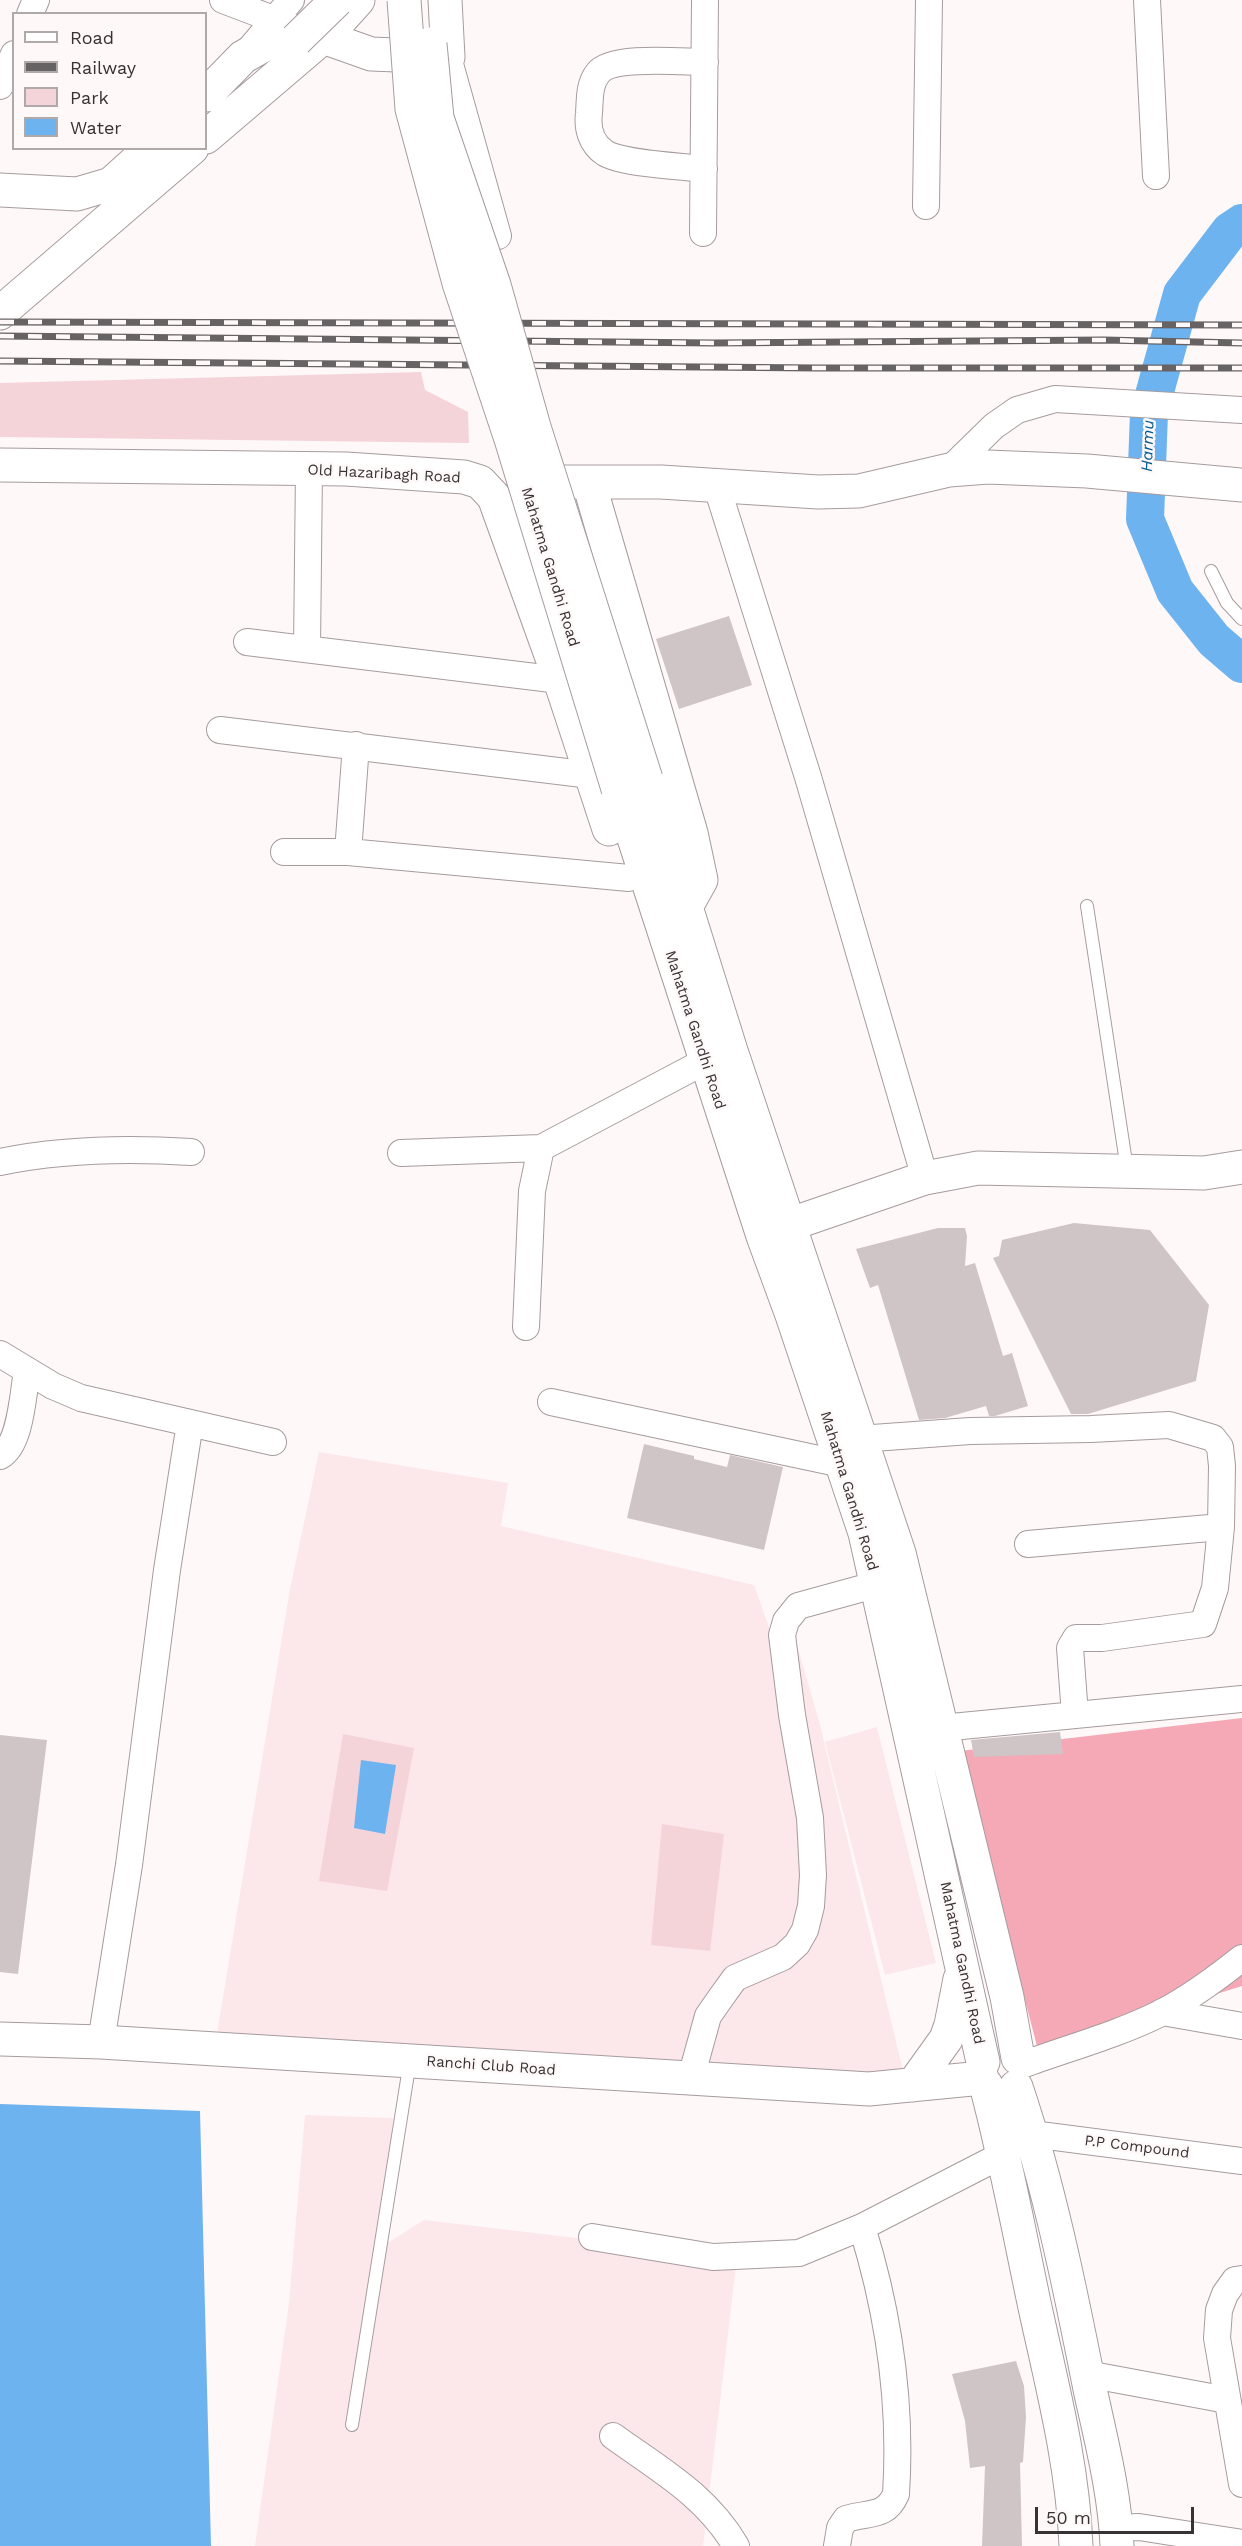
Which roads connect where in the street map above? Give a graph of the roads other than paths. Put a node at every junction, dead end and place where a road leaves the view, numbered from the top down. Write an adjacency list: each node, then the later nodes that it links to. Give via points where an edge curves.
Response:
1 (223, 0): 11 (street)
2 (291, 0): 11 (street)
3 (337, 0): 11 (main road, bridge)
4 (358, 0): 11 (main road)
5 (404, 0): 46 (main road, Mahatma Gandhi Road, bridge, via 412,109 459,283)
6 (425, 0): 46 (main road, Mahatma Gandhi Road, bridge, via 437,118 494,285 534,427)
7 (445, 0): 13 (main road)
8 (705, 0): 15 (street)
9 (929, 0): 26 (street)
10 (1147, 0): 24 (street)
11 (295, 34): 12 (street); 18 (main road); 19 (main road)
12 (243, 57): 13 (main road, via 289,30 309,32 371,54); 17 (main road)
13 (448, 57): 28 (street)
14 (12, 59): 16 (street)
15 (705, 62): 23 (street); 23 (street, via 633,62 599,71 591,84 587,125 595,145 606,153)
16 (0, 86)
17 (207, 93)
18 (207, 113)
19 (207, 136)
20 (149, 150): 25 (main road, via 111,184 77,194)
21 (162, 150): 29 (main road)
22 (189, 150): 29 (main road)
23 (704, 169): 27 (street)
24 (1156, 176)
25 (0, 190)
26 (927, 206)
27 (703, 233)
28 (498, 236)
29 (14, 288): 30 (main road)
30 (0, 313)
31 (1242, 410): 34 (street, via 1055,399 1017,410 994,426)
32 (0, 465): 33 (main road, Old Hazaribagh Road)
33 (309, 469): 35 (main road, Old Hazaribagh Road, via 464,477); 42 (street)
34 (949, 470): 37 (main road, via 988,467 1087,471); 38 (main road, via 859,490)
35 (480, 482): 36 (main road); 43 (main road, Old Hazaribagh Road, via 494,497)
36 (589, 483): 38 (main road, via 661,482); 51 (main road, via 701,879)
37 (1242, 485)
38 (717, 487): 59 (street, via 808,777)
39 (1211, 571): 40 (lane, via 1227,603)
40 (1242, 619)
41 (246, 642): 42 (street)
42 (307, 649): 43 (street)
43 (560, 680): 46 (main road, Old Hazaribagh Road)
44 (220, 730): 45 (street)
45 (356, 745): 46 (street); 48 (street)
46 (618, 781): 49 (main road, Old Hazaribagh Road, via 620,860); 51 (main road, Mahatma Gandhi Road)
47 (284, 852): 48 (street)
48 (348, 852): 49 (street)
49 (629, 878): 51 (main road, Old Hazaribagh Road, via 639,897)
50 (1087, 906): 58 (lane)
51 (671, 908): 52 (main road, Mahatma Gandhi Road); 60 (main road, Mahatma Gandhi Road)
52 (704, 1058): 53 (street, via 694,1067); 60 (main road, Mahatma Gandhi Road)
53 (541, 1148): 55 (street); 61 (street, via 532,1191)
54 (191, 1152): 56 (street, via 66,1152)
55 (401, 1153)
56 (0, 1162)
57 (1242, 1167): 58 (main road, via 1204,1173)
58 (1127, 1171): 59 (main road, via 978,1168)
59 (924, 1178): 60 (main road)
60 (776, 1230): 67 (main road, Mahatma Gandhi Road)
61 (526, 1327)
62 (0, 1354): 63 (street)
63 (27, 1371): 65 (street, via 81,1398); 68 (street, via 17,1431)
64 (551, 1402): 67 (street)
65 (190, 1423): 66 (street); 80 (street)
66 (273, 1442)
67 (851, 1452): 69 (street, via 970,1431 1169,1425 1213,1438 1220,1447); 71 (main road, Mahatma Gandhi Road); 74 (main road, Mahatma Gandhi Road, via 899,1553)
68 (0, 1456)
69 (1221, 1527): 70 (street); 73 (street, via 1215,1588 1203,1624 1076,1638 1070,1648)
70 (1028, 1544)
71 (878, 1584): 76 (main road, Mahatma Gandhi Road); 83 (street, via 798,1606 786,1621 782,1635 810,1818 811,1906 797,1944 783,1957 735,1978 708,2016)
72 (1242, 1699): 73 (street)
73 (1075, 1715): 74 (street)
74 (941, 1728): 82 (main road, Mahatma Gandhi Road, via 1009,2006)
75 (1242, 1958): 77 (street)
76 (963, 1964): 82 (main road, Mahatma Gandhi Road); 84 (main road, via 946,2039)
77 (1162, 2012): 78 (street); 82 (street)
78 (1242, 2026)
79 (0, 2039): 80 (main road, Ranchi Club Road)
80 (101, 2042): 81 (main road, Ranchi Club Road)
81 (410, 2061): 83 (main road, Ranchi Club Road); 94 (lane)
82 (1001, 2073): 84 (main road, Ranchi Club Road); 85 (main road, Mahatma Gandhi Road); 86 (main road, Mahatma Gandhi Road)
83 (691, 2079): 84 (main road, Ranchi Club Road, via 869,2089)
84 (913, 2085)
85 (1032, 2134): 87 (street, P.P Compound); 92 (main road, Mahatma Gandhi Road)
86 (1002, 2155): 88 (street); 101 (main road, Mahatma Gandhi Road, via 1067,2462)
87 (1242, 2161)
88 (862, 2227): 89 (street, via 799,2253 737,2257 689,2254); 100 (street, via 893,2353 896,2494 882,2512 846,2519)
89 (592, 2237)
90 (1242, 2279): 91 (street, via 1235,2280 1219,2310 1217,2338)
91 (1232, 2373): 93 (street)
92 (1087, 2374): 93 (street); 97 (main road, Mahatma Gandhi Road)
93 (1227, 2400): 96 (street)
94 (352, 2425)
95 (613, 2436): 99 (street, via 695,2495 711,2510)
96 (1242, 2484)
97 (1116, 2537): 98 (street, via 1139,2527)
98 (1242, 2543)
99 (736, 2546)
100 (837, 2546)
101 (1077, 2546)

